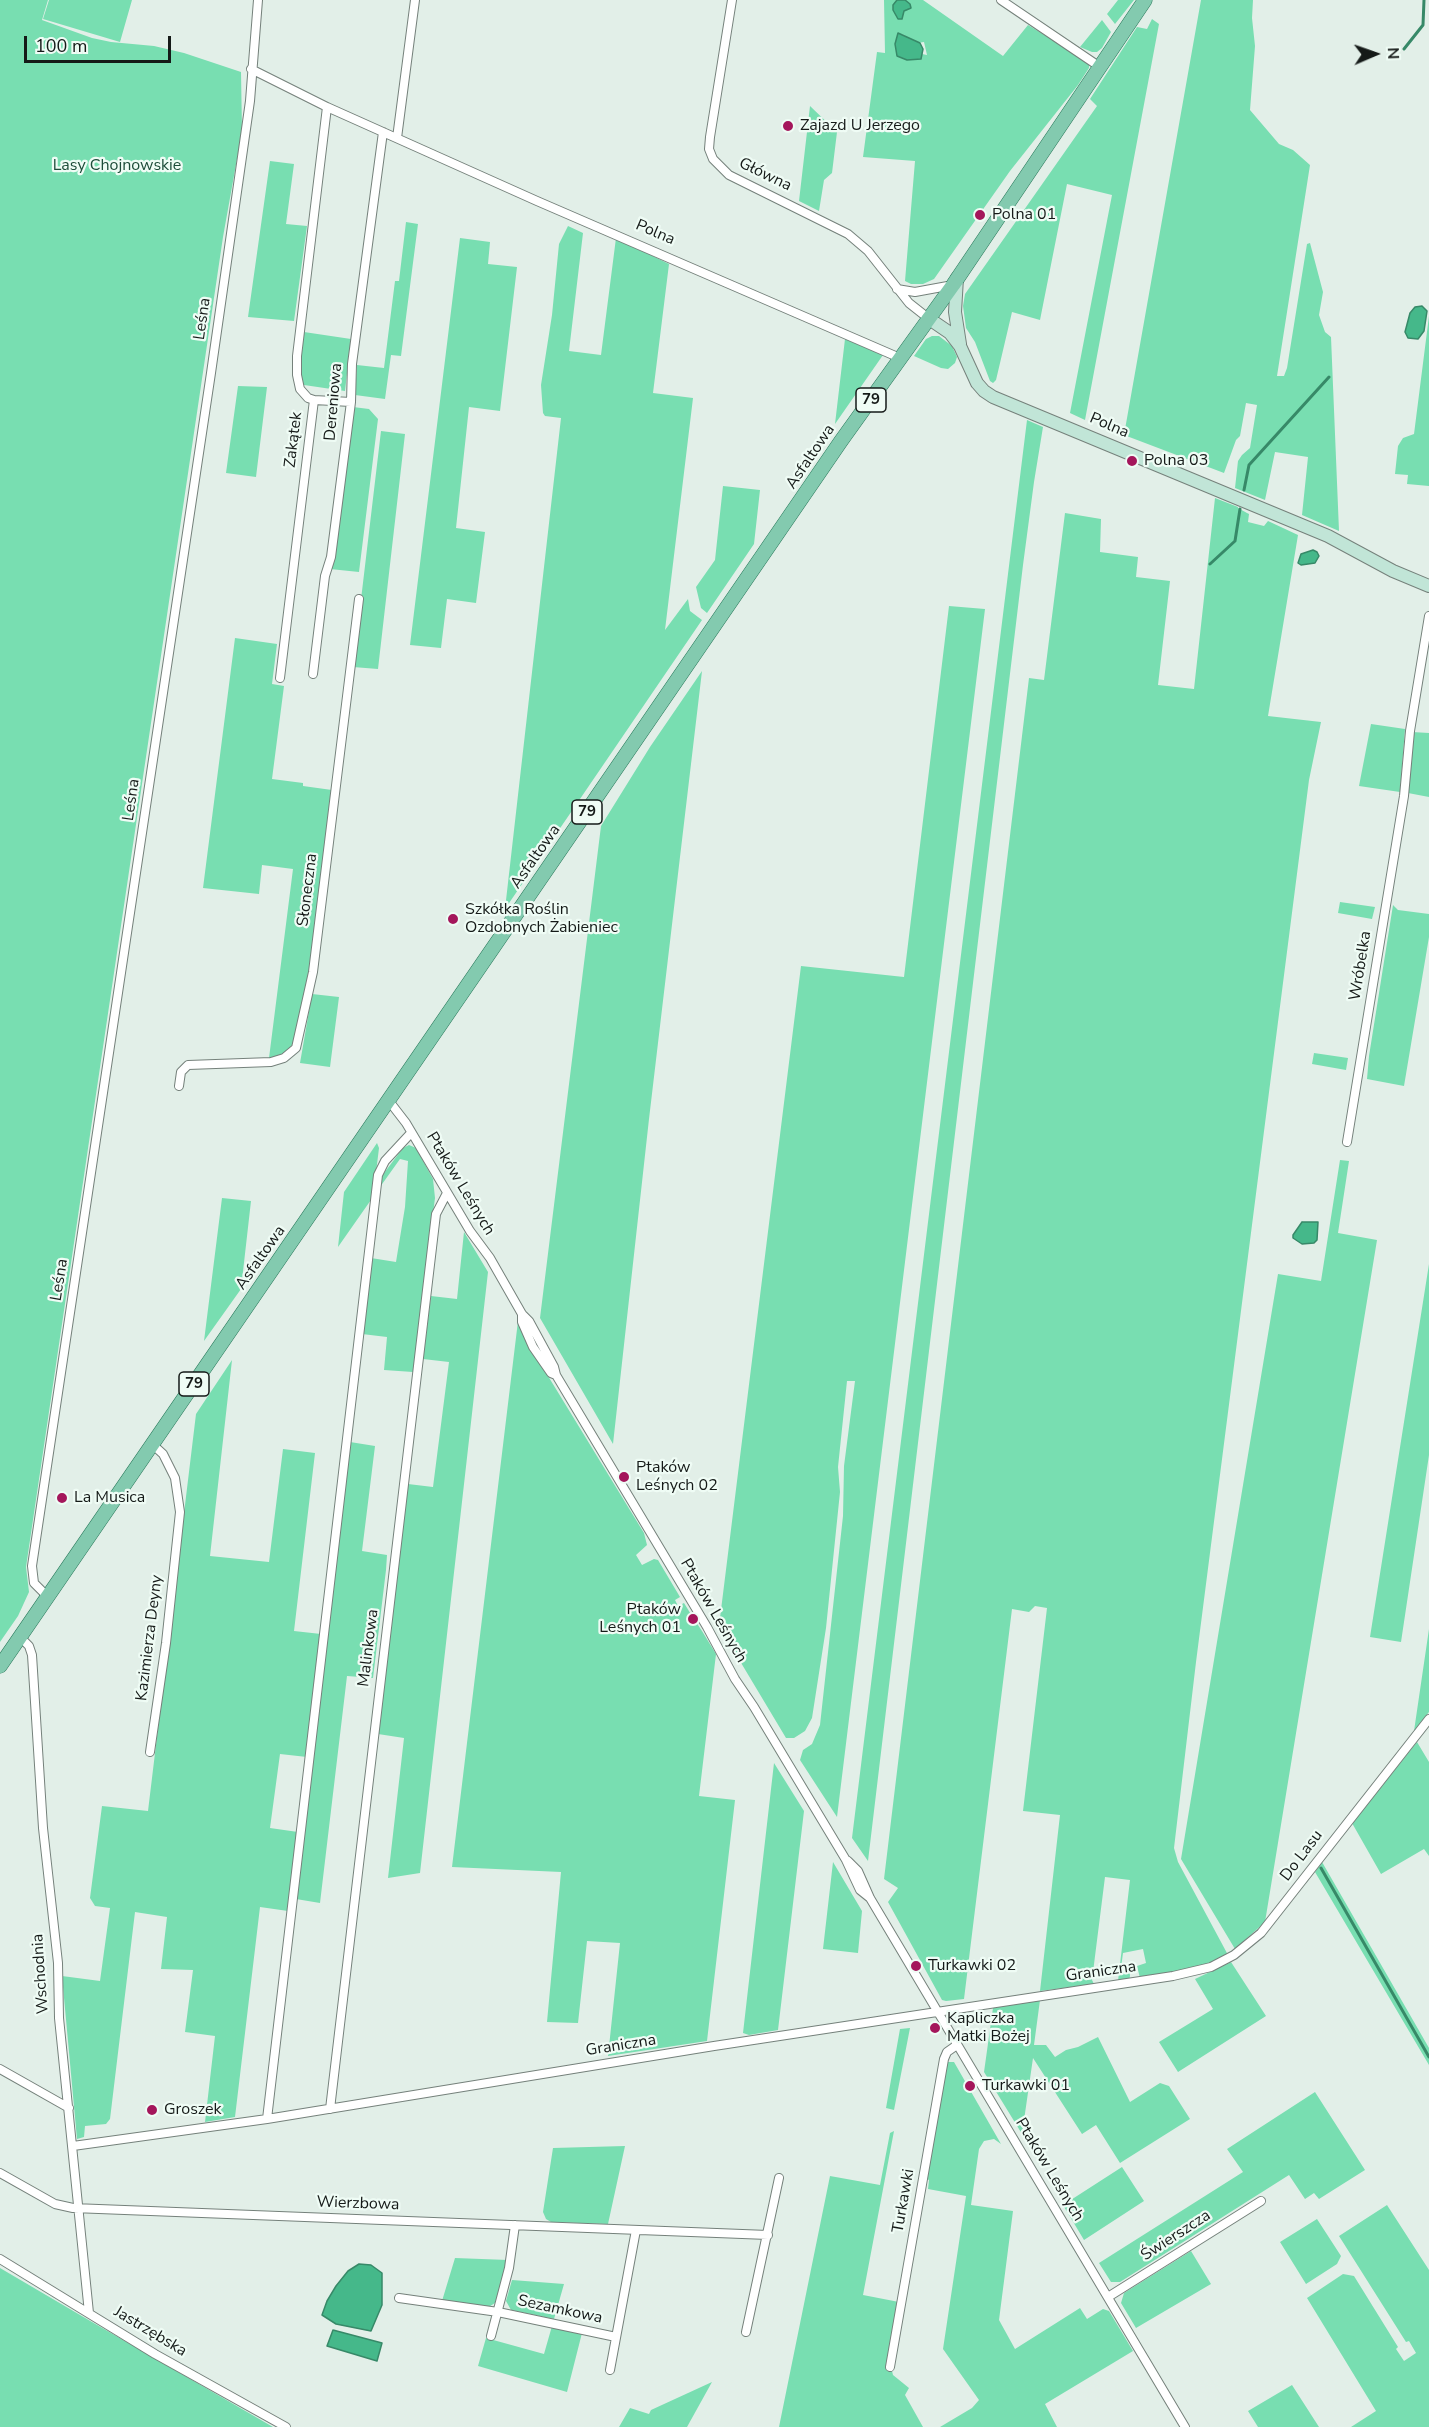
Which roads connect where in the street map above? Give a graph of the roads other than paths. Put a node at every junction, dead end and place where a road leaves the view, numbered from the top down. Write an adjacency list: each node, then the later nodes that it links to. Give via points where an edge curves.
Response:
1 (258, 0): 7 (street, Leśna)
2 (415, 0): 10 (street)
3 (732, 0): 12 (street, Główna, via 710,137 713,159 729,175 848,234 868,251)
4 (1001, 0): 6 (street)
5 (1145, 0): 6 (main road, 79)
6 (1100, 67): 11 (main road, Asfaltowa / 79)
7 (251, 69): 8 (street, Polna); 29 (street, Leśna, via 250,101 209,384 32,1566 34,1583)
8 (327, 107): 9 (street, Polna); 16 (street, Zakątek, via 297,356 300,389)
9 (383, 132): 10 (street, Polna); 17 (street, Dereniowa, via 352,364)
10 (397, 138): 15 (street, Polna)
11 (955, 281): 12 (street, via 915,292); 13 (main road, Asfaltowa / 79); 14 (street)
12 (897, 290): 13 (street, Główna)
13 (928, 318): 14 (street, Polna, via 950,333); 15 (main road, Asfaltowa / 79)
14 (960, 346): 18 (street, Polna, via 977,383 993,397 1341,542)
15 (900, 358): 24 (main road, Asfaltowa / 79)
16 (314, 400): 17 (street); 22 (street, Zakątek)
17 (351, 402): 21 (street, Dereniowa)
18 (1429, 586)
19 (359, 599): 23 (street, Słoneczna, via 313,972 296,1048 284,1058 270,1062 188,1065 181,1072)
20 (1429, 616): 26 (street, Wróbelka, via 1410,730 1404,796)
21 (313, 674)
22 (280, 678)
23 (179, 1086)
24 (389, 1101): 25 (street, Ptaków Leśnych); 28 (main road, Asfaltowa / 79)
25 (411, 1132): 27 (street, Ptaków Leśnych); 40 (street, via 378,1175)
26 (1347, 1142)
27 (447, 1192): 35 (street, Ptaków Leśnych, via 496,1267 522,1314 533,1347 556,1376 846,1860 860,1890 870,1898); 39 (street, Malinkowa, via 436,1214)
28 (152, 1444): 29 (main road, Asfaltowa / 79); 33 (street, Kazimierza Deyny, via 163,1454 175,1478 180,1512)
29 (48, 1597): 30 (main road, Asfaltowa / 79)
30 (20, 1637): 31 (main road, Asfaltowa / 79); 38 (street, Wschodnia, via 32,1654)
31 (0, 1666)
32 (1429, 1719): 34 (street, Do Lasu, via 1261,1933 1234,1955 1211,1967)
33 (150, 1752)
34 (1173, 1976): 35 (street, Graniczna)
35 (937, 2012): 36 (street, Ptaków Leśnych); 39 (street, Graniczna)
36 (957, 2045): 50 (street, Ptaków Leśnych); 57 (street, Turkawki, via 944,2059)
37 (0, 2069): 38 (street)
38 (69, 2108): 41 (street, Wschodnia)
39 (330, 2109): 40 (street, Graniczna)
40 (267, 2119): 41 (street, Graniczna)
41 (73, 2146): 45 (street, Wschodnia)
42 (0, 2173): 45 (street, Wierzbowa, via 55,2204)
43 (779, 2178): 48 (street)
44 (1261, 2201): 50 (street, Świerszcza)
45 (78, 2207): 46 (street, Wierzbowa); 53 (street, Wschodnia)
46 (515, 2225): 47 (street, Wierzbowa); 52 (street, Sezamkowa)
47 (636, 2230): 48 (street, Wierzbowa); 56 (street)
48 (768, 2235): 54 (street)
49 (0, 2259): 53 (street, Jastrzębska)
50 (1108, 2297): 60 (street, Ptaków Leśnych)
51 (399, 2298): 52 (street, Sezamkowa)
52 (498, 2312): 55 (street, Sezamkowa); 56 (street, Sezamkowa)
53 (88, 2313): 59 (street, Jastrzębska)
54 (746, 2332)
55 (491, 2337)
56 (616, 2337): 58 (street)
57 (890, 2367)
58 (610, 2370)
59 (285, 2427)
60 (1185, 2427)

